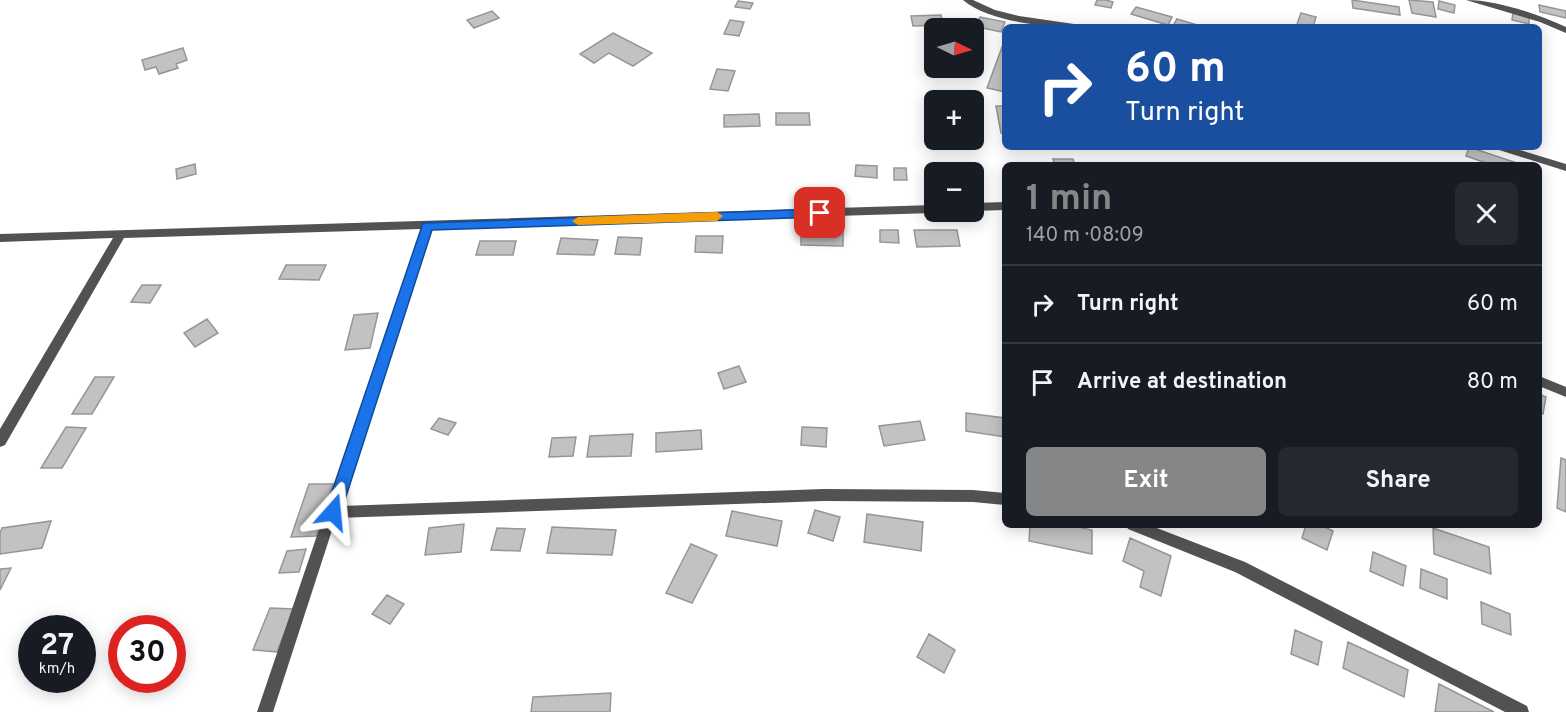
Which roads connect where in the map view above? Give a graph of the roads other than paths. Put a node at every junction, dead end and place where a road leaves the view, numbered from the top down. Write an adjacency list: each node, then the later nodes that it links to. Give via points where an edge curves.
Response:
1 (967, 0): 3 (street, via 979,8)
2 (1470, 0): 4 (street)
3 (1058, 24)
4 (1566, 30)
5 (1508, 150): 6 (street)
6 (1566, 168)
7 (1002, 206): 8 (street)
8 (984, 207)
9 (924, 209): 10 (street)
10 (427, 226): 11 (street); 17 (street)
11 (121, 234): 12 (street); 15 (street)
12 (0, 238)
13 (1542, 382): 14 (street)
14 (1566, 392)
15 (0, 441)
16 (1002, 499): 17 (street, via 823,495)
17 (333, 512): 19 (street)
18 (1141, 528): 20 (street, via 1240,567)
19 (265, 712)
20 (1521, 712)

